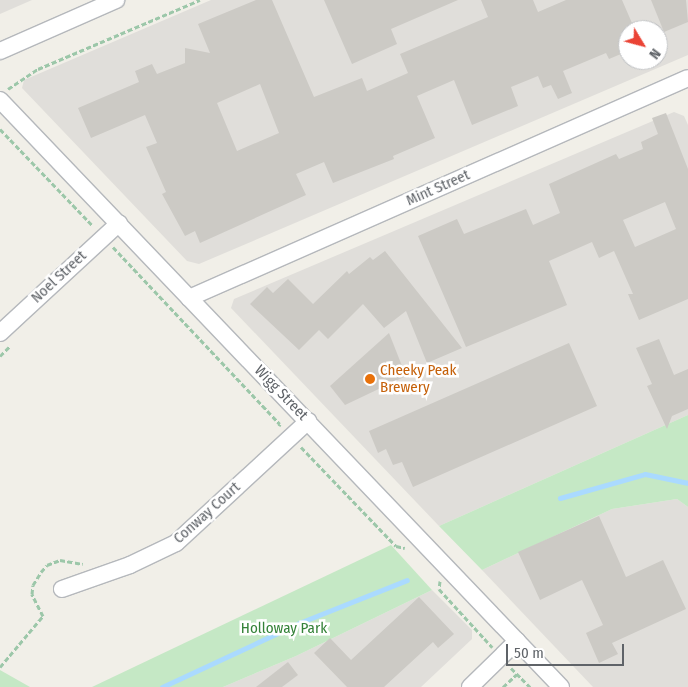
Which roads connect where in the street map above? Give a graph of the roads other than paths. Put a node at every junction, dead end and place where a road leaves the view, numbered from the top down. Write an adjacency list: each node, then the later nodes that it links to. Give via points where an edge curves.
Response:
1 (116, 0): 2 (street)
2 (0, 51)
3 (688, 78): 6 (street, Mint Street)
4 (3, 96): 5 (street, Wigg Street)
5 (119, 223): 6 (street, Wigg Street); 7 (street, Noel Street)
6 (189, 298): 8 (street, Wigg Street)
7 (0, 333)
8 (308, 422): 9 (street, Conway Court, via 176,543 130,565); 10 (street, Wigg Street)
9 (62, 589)
10 (517, 642): 11 (street); 12 (street, Wigg Street)
11 (470, 687)
12 (561, 687)

